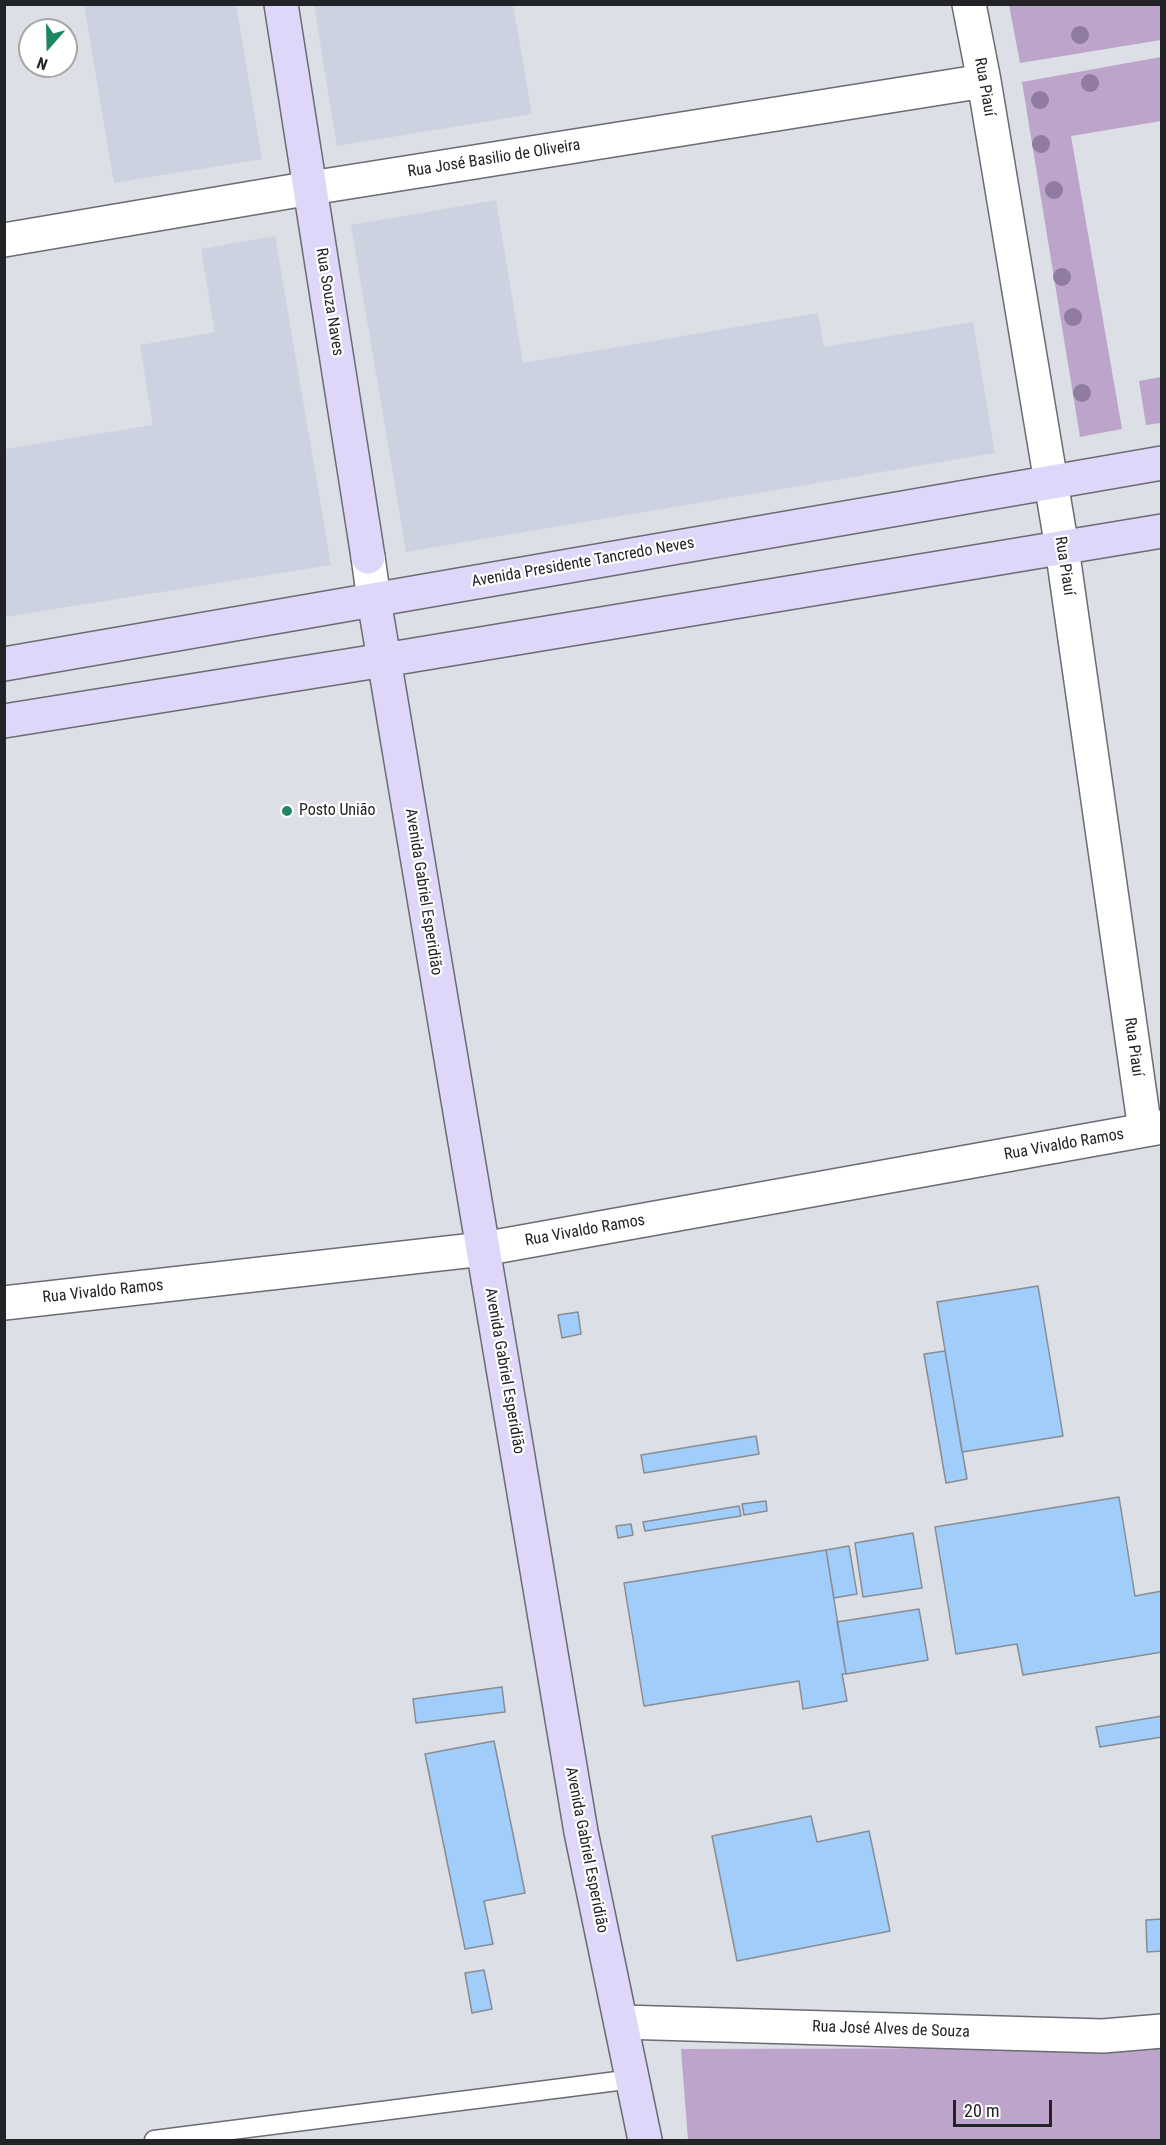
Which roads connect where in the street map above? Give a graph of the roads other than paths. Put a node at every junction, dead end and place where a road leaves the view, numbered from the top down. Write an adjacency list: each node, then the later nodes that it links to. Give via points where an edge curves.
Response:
1 (281, 4): 4 (main road, Rua Souza Naves)
2 (969, 4): 3 (street, Rua Piauí)
3 (984, 81): 4 (street, Rua José Basilio de Oliveira); 7 (street, Rua Piauí)
4 (311, 188): 5 (street, Rua José Basilio de Oliveira); 10 (main road, Rua Souza Naves)
5 (4, 240)
6 (1161, 463): 7 (main road, Avenida Presidente Tancredo Neves)
7 (1050, 481): 9 (street, Rua Piauí); 11 (main road, Avenida Presidente Tancredo Neves)
8 (1161, 531): 9 (main road)
9 (1062, 548): 12 (main road); 15 (street, Rua Piauí)
10 (368, 557): 11 (street, Rua Souza Naves)
11 (375, 600): 12 (main road, Avenida Gabriel Esperidião); 13 (main road, Avenida Presidente Tancredo Neves)
12 (384, 660): 14 (main road); 16 (main road, Avenida Gabriel Esperidião)
13 (4, 664)
14 (4, 721)
15 (1153, 1129): 16 (street, Rua Vivaldo Ramos)
16 (483, 1249): 17 (street, Rua Vivaldo Ramos); 18 (main road, Avenida Gabriel Esperidião, via 581,1832)
17 (4, 1303)
18 (621, 2022): 19 (street, Rua José Alves de Souza, via 1103,2036); 20 (main road, Avenida Gabriel Esperidião)
19 (1161, 2031)
20 (633, 2079): 21 (lane); 22 (main road, Avenida Gabriel Esperidião)
21 (154, 2140)
22 (645, 2140)

